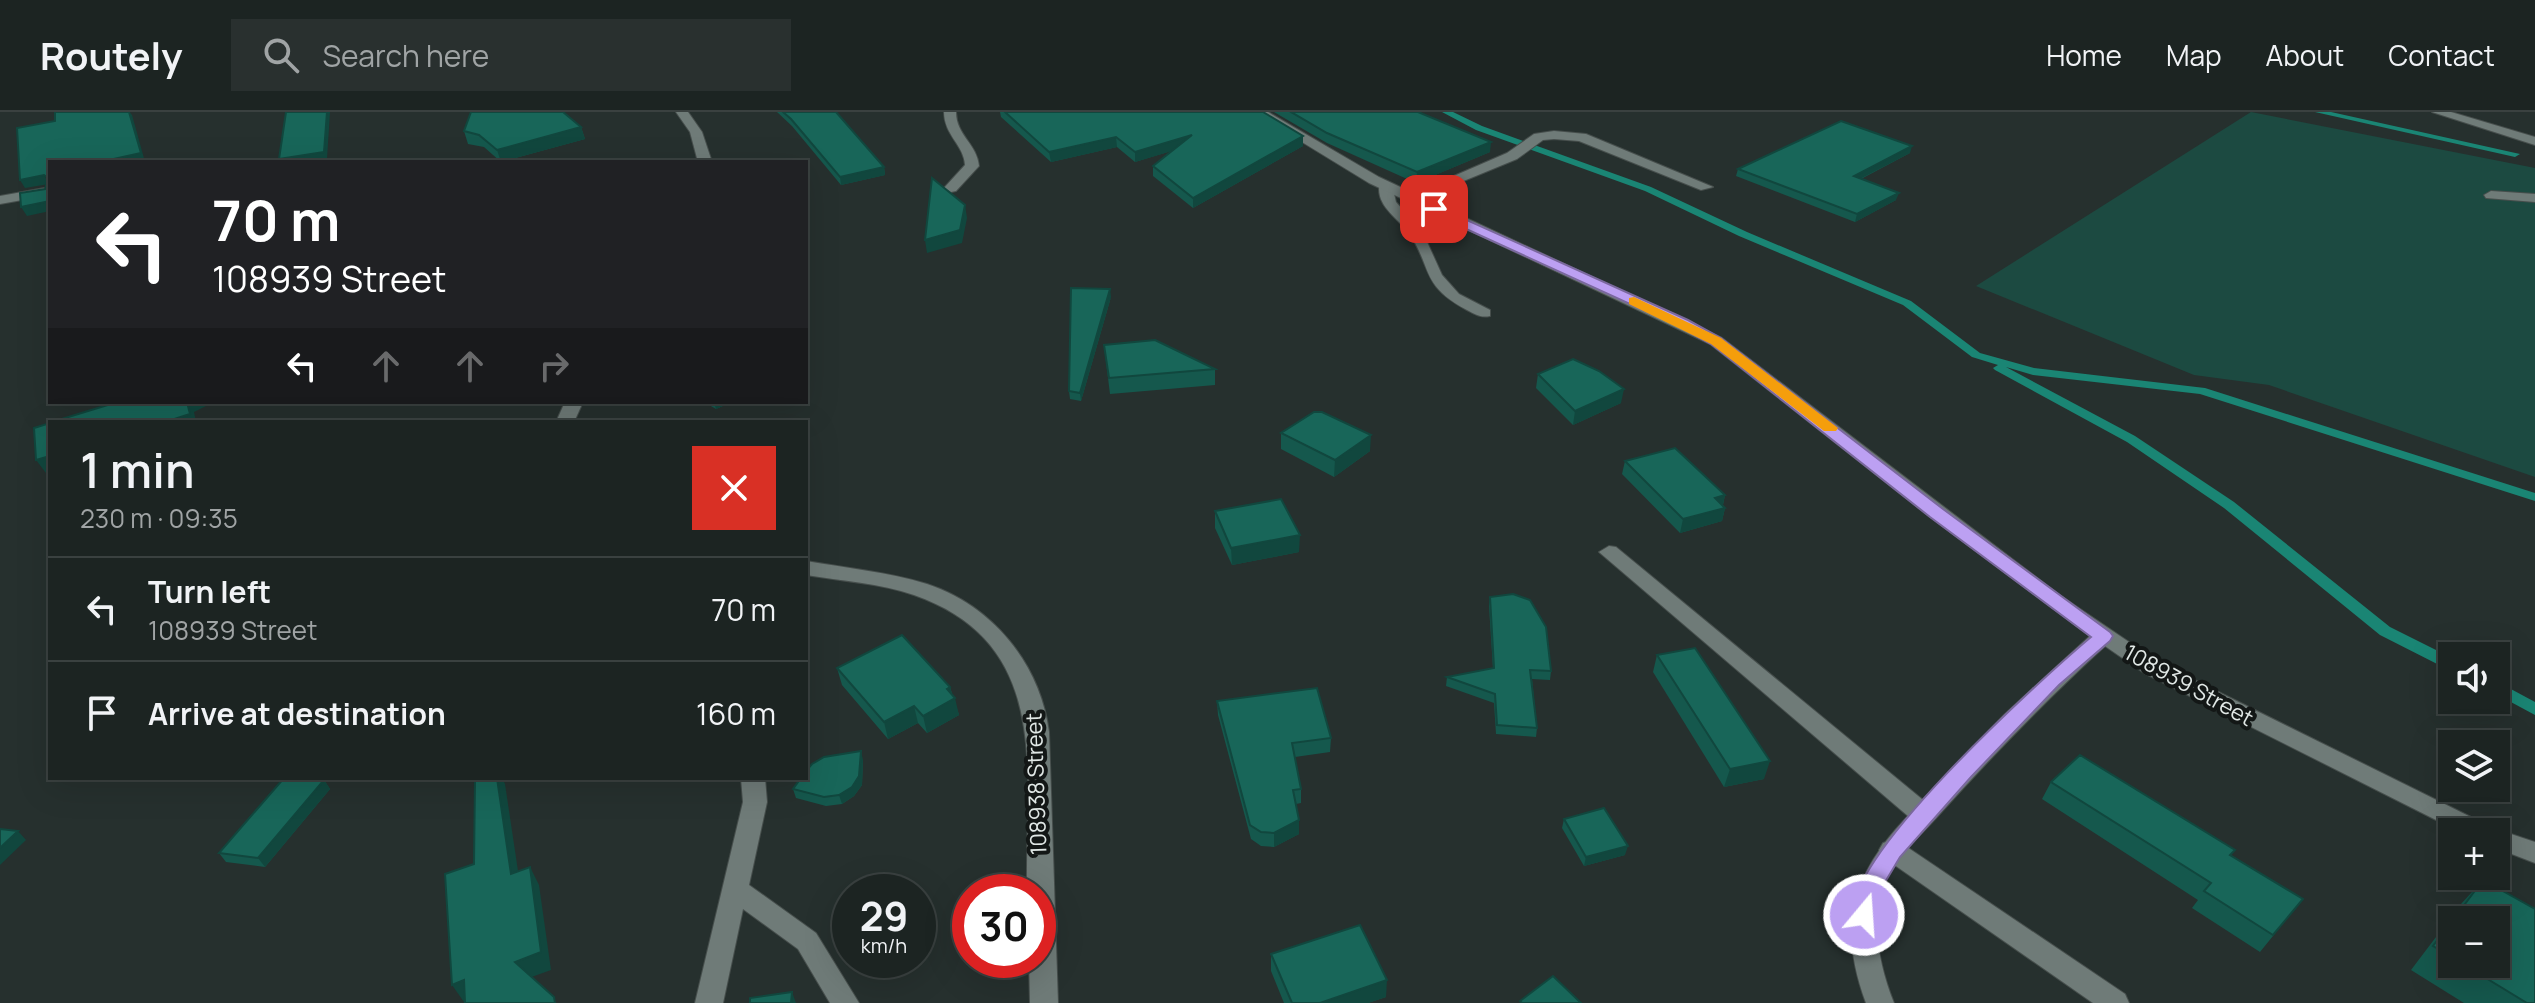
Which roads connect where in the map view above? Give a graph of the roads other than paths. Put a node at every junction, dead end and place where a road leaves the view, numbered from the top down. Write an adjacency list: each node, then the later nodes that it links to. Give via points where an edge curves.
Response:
1 (682, 112): 6 (street, via 696,132)
2 (950, 112): 9 (street, via 955,137 971,153 972,166)
3 (1259, 112): 7 (street, 108939 Street)
4 (2438, 112): 5 (street)
5 (2535, 141)
6 (704, 160)
7 (1385, 185): 12 (street, 108939 Street); 15 (street, via 1389,203 1416,233 1435,277 1454,297)
8 (1706, 187): 12 (street, via 1581,137 1539,137 1512,156)
9 (951, 188)
10 (48, 191): 14 (street)
11 (2491, 195): 13 (street)
12 (1410, 198): 18 (street, 108939 Street, via 1716,341)
13 (2535, 198)
14 (0, 200)
15 (1484, 313)
16 (1609, 552): 20 (street)
17 (808, 568): 28 (street, 108938 Street, via 921,589 983,627 1021,671 1032,700 1038,765)
18 (2103, 636): 20 (street, via 2052,680); 21 (street, 108939 Street, via 2152,668)
19 (753, 780): 25 (street, via 755,802)
20 (1924, 815): 23 (street)
21 (2454, 818)
22 (2510, 843): 24 (street)
23 (1892, 850): 29 (street, via 1870,887 1864,915 1873,988); 30 (street)
24 (2535, 853)
25 (734, 888): 26 (street); 27 (street, via 807,941)
26 (709, 1003)
27 (845, 1003)
28 (1044, 1003)
29 (1880, 1003)
30 (2115, 1003)

